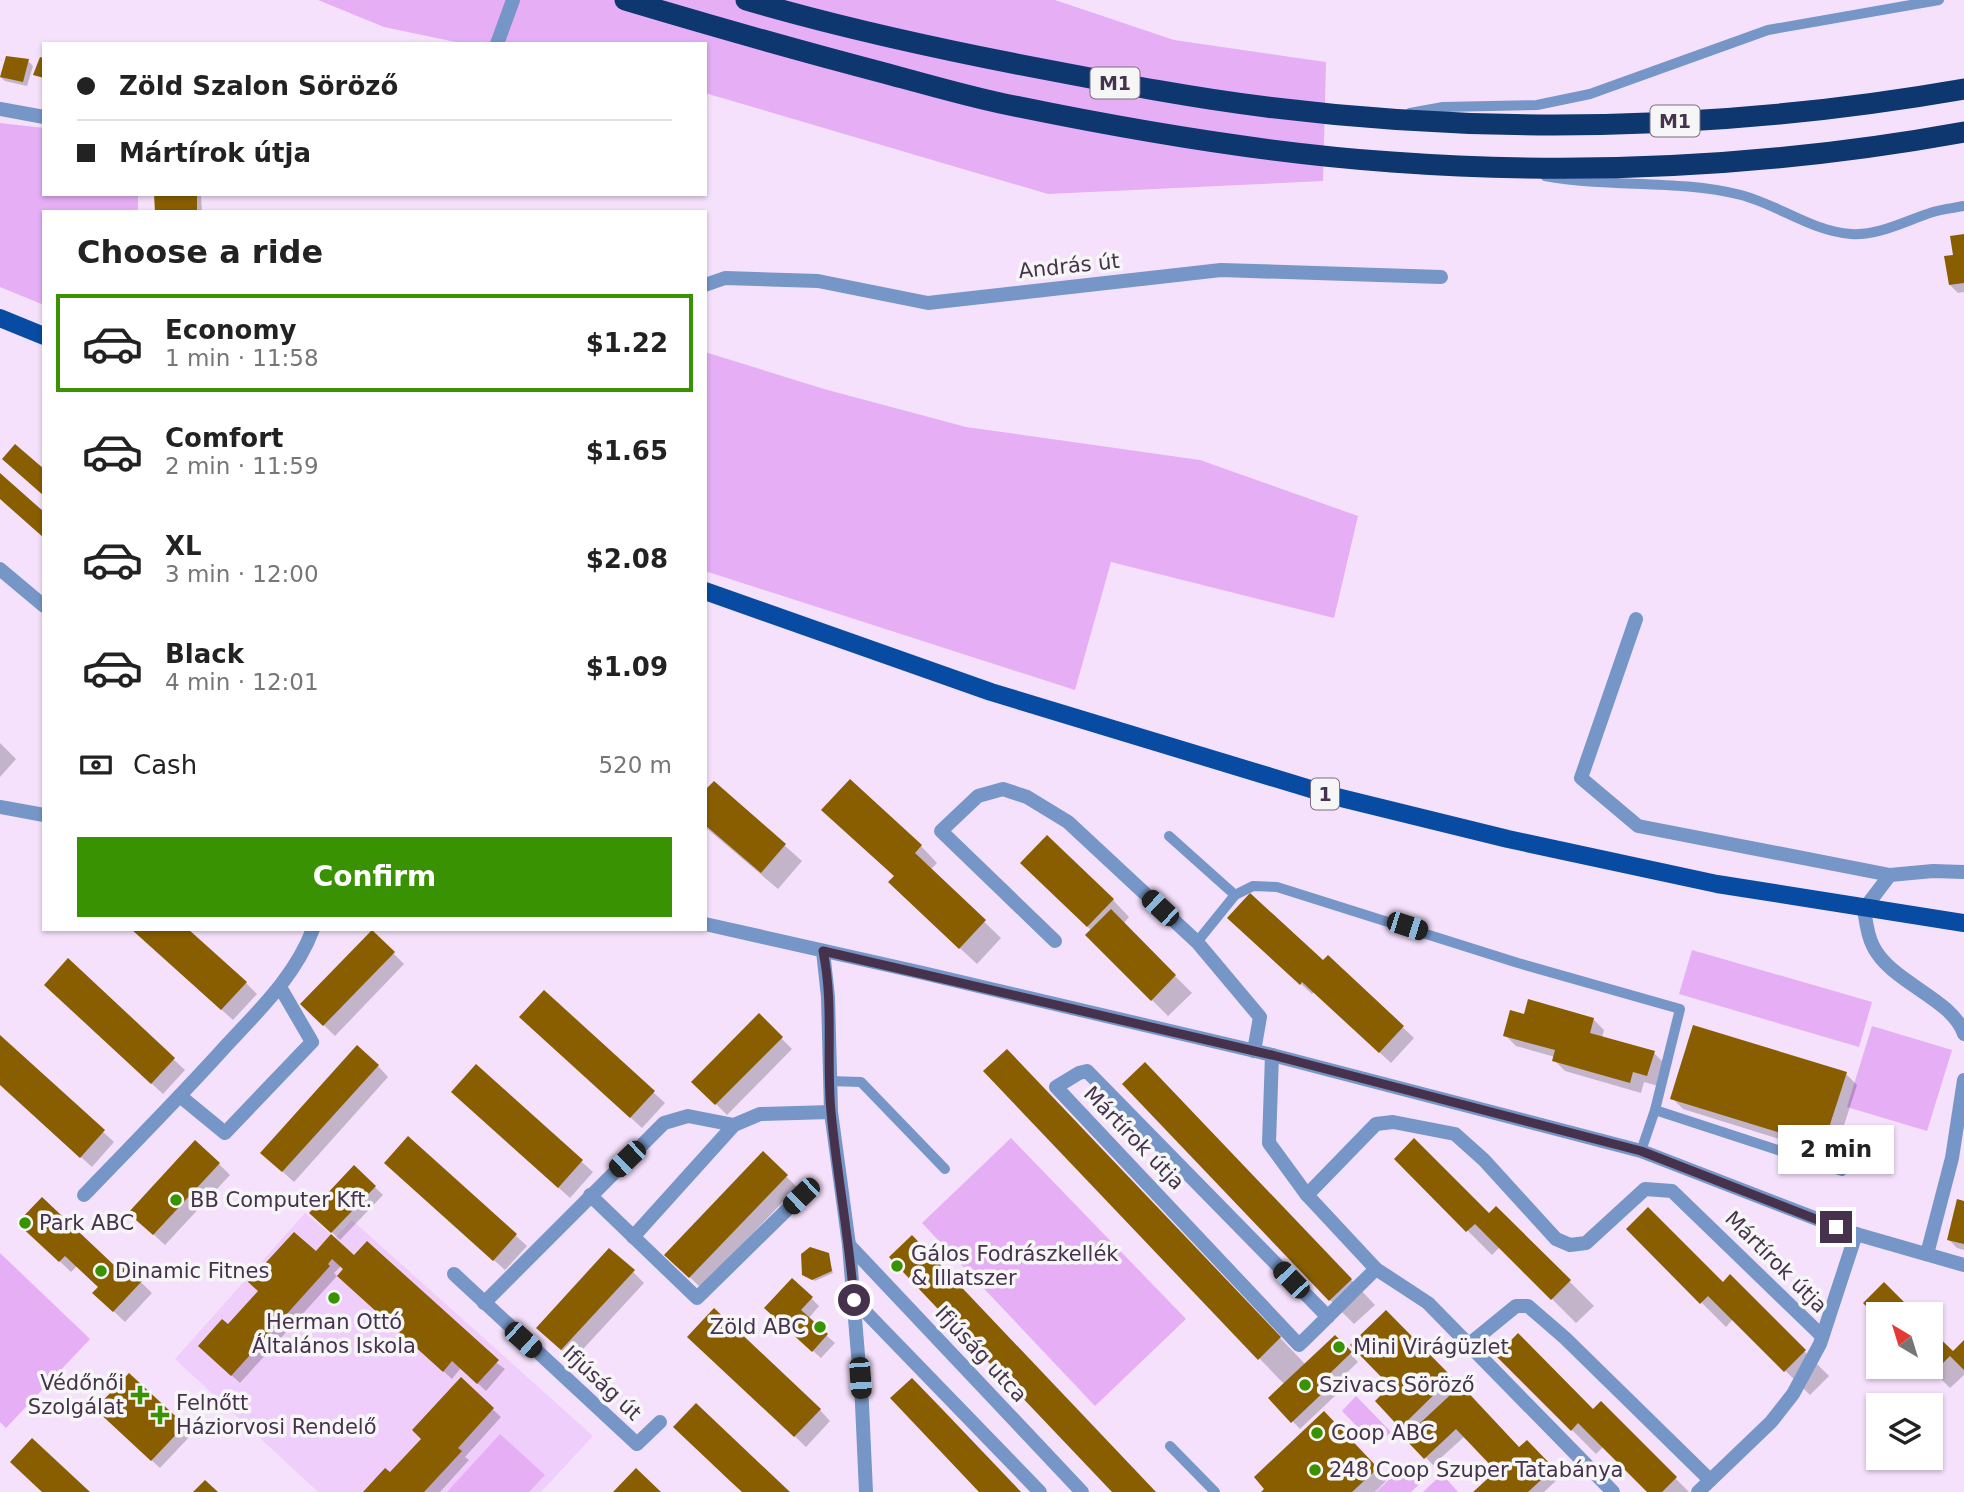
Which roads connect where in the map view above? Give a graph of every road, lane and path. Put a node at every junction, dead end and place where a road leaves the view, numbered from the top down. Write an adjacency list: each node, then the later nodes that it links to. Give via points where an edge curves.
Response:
1 (513, 0): 5 (street)
2 (625, 0): 11 (highway, M1, via 997,103 1267,150)
3 (746, 0): 9 (highway, M1, via 982,58 1133,86 1268,107)
4 (1939, 0): 9 (lane, via 1769,30 1577,97 1538,105 1443,107)
5 (497, 42)
6 (1964, 89): 9 (highway, M1, via 1773,116 1688,121 1552,125)
7 (0, 110): 8 (street)
8 (42, 117)
9 (1384, 118)
10 (1964, 132): 11 (highway, M1, via 1803,155 1659,166)
11 (1498, 167): 12 (lane, via 1563,179 1665,183 1741,195 1851,234 1871,233)
12 (1964, 206)
13 (1441, 277): 14 (street, András út, via 1221,270 928,303 818,281 724,278)
14 (707, 284)
15 (0, 318): 16 (main road)
16 (42, 335)
17 (0, 569): 19 (street)
18 (707, 592): 27 (main road, 1, via 1058,713 1336,797 1717,884)
19 (42, 604)
20 (1636, 619): 25 (street, via 1581,778 1638,826)
21 (0, 807): 22 (street)
22 (42, 815)
23 (1169, 836): 26 (lane)
24 (1964, 872): 25 (street)
25 (1890, 876): 27 (street)
26 (1235, 895): 32 (lane); 43 (lane, via 1253,886 1277,887 1680,1009)
27 (1864, 909): 28 (main road, 1); 35 (street, via 1874,949 1891,968)
28 (1964, 923)
29 (707, 925): 33 (street, Mártírok útja)
30 (312, 931): 34 (street)
31 (1055, 941): 32 (street, via 941,831 978,796 1003,789 1027,797 1068,822)
32 (1197, 942): 38 (street, via 1260,1017)
33 (823, 951): 38 (street, Mártírok útja); 41 (street)
34 (280, 987): 42 (street); 42 (street, via 312,1042 225,1133)
35 (1941, 1005): 36 (street); 37 (street)
36 (1964, 1012)
37 (1964, 1034)
38 (1254, 1051): 39 (street, Mártírok útja)
39 (1272, 1055): 46 (street, Mártírok útja); 51 (street, via 1269,1143)
40 (1964, 1080): 56 (street, via 1952,1158)
41 (829, 1081): 44 (street); 47 (lane, via 861,1083)
42 (180, 1097): 49 (street)
43 (1655, 1110): 46 (lane); 48 (lane)
44 (831, 1112): 45 (street, via 760,1114); 55 (street)
45 (734, 1125): 50 (street, via 688,1116 664,1123); 54 (street)
46 (1641, 1151): 53 (street, Mártírok útja)
47 (945, 1169)
48 (1842, 1171)
49 (84, 1195)
50 (590, 1195): 54 (street); 61 (street)
51 (1307, 1195): 58 (street); 63 (street, Mártírok útja, via 1376,1124 1393,1122 1455,1134 1556,1238 1570,1245 1586,1242 1645,1189 1672,1191)
52 (801, 1196): 54 (street, via 696,1298)
53 (1856, 1234): 56 (street, Mártírok útja); 63 (street, Mártírok útja)
54 (633, 1237)
55 (849, 1245): 60 (street); 70 (street, Ifjúság utca)
56 (1927, 1254): 57 (street, Mártírok útja)
57 (1964, 1265)
58 (1376, 1269): 62 (street, Mártírok útja); 64 (street, via 1428,1303)
59 (454, 1274): 61 (street, Ifjúság út)
60 (854, 1300): 68 (street); 69 (street)
61 (484, 1303): 65 (street, Ifjúság út, via 637,1444)
62 (1328, 1317): 62 (street, Mártírok útja, via 1299,1345 1056,1087 1087,1071)
63 (1822, 1336): 67 (street, Mártírok útja, via 1793,1394 1771,1422)
64 (1467, 1346): 67 (street, via 1516,1306 1528,1306); 72 (street)
65 (660, 1422)
66 (1170, 1446): 71 (lane)
67 (1710, 1480): 73 (street, Mártírok útja)
68 (866, 1492)
69 (1040, 1492)
70 (1082, 1492)
71 (1215, 1492)
72 (1613, 1492)
73 (1698, 1492)

